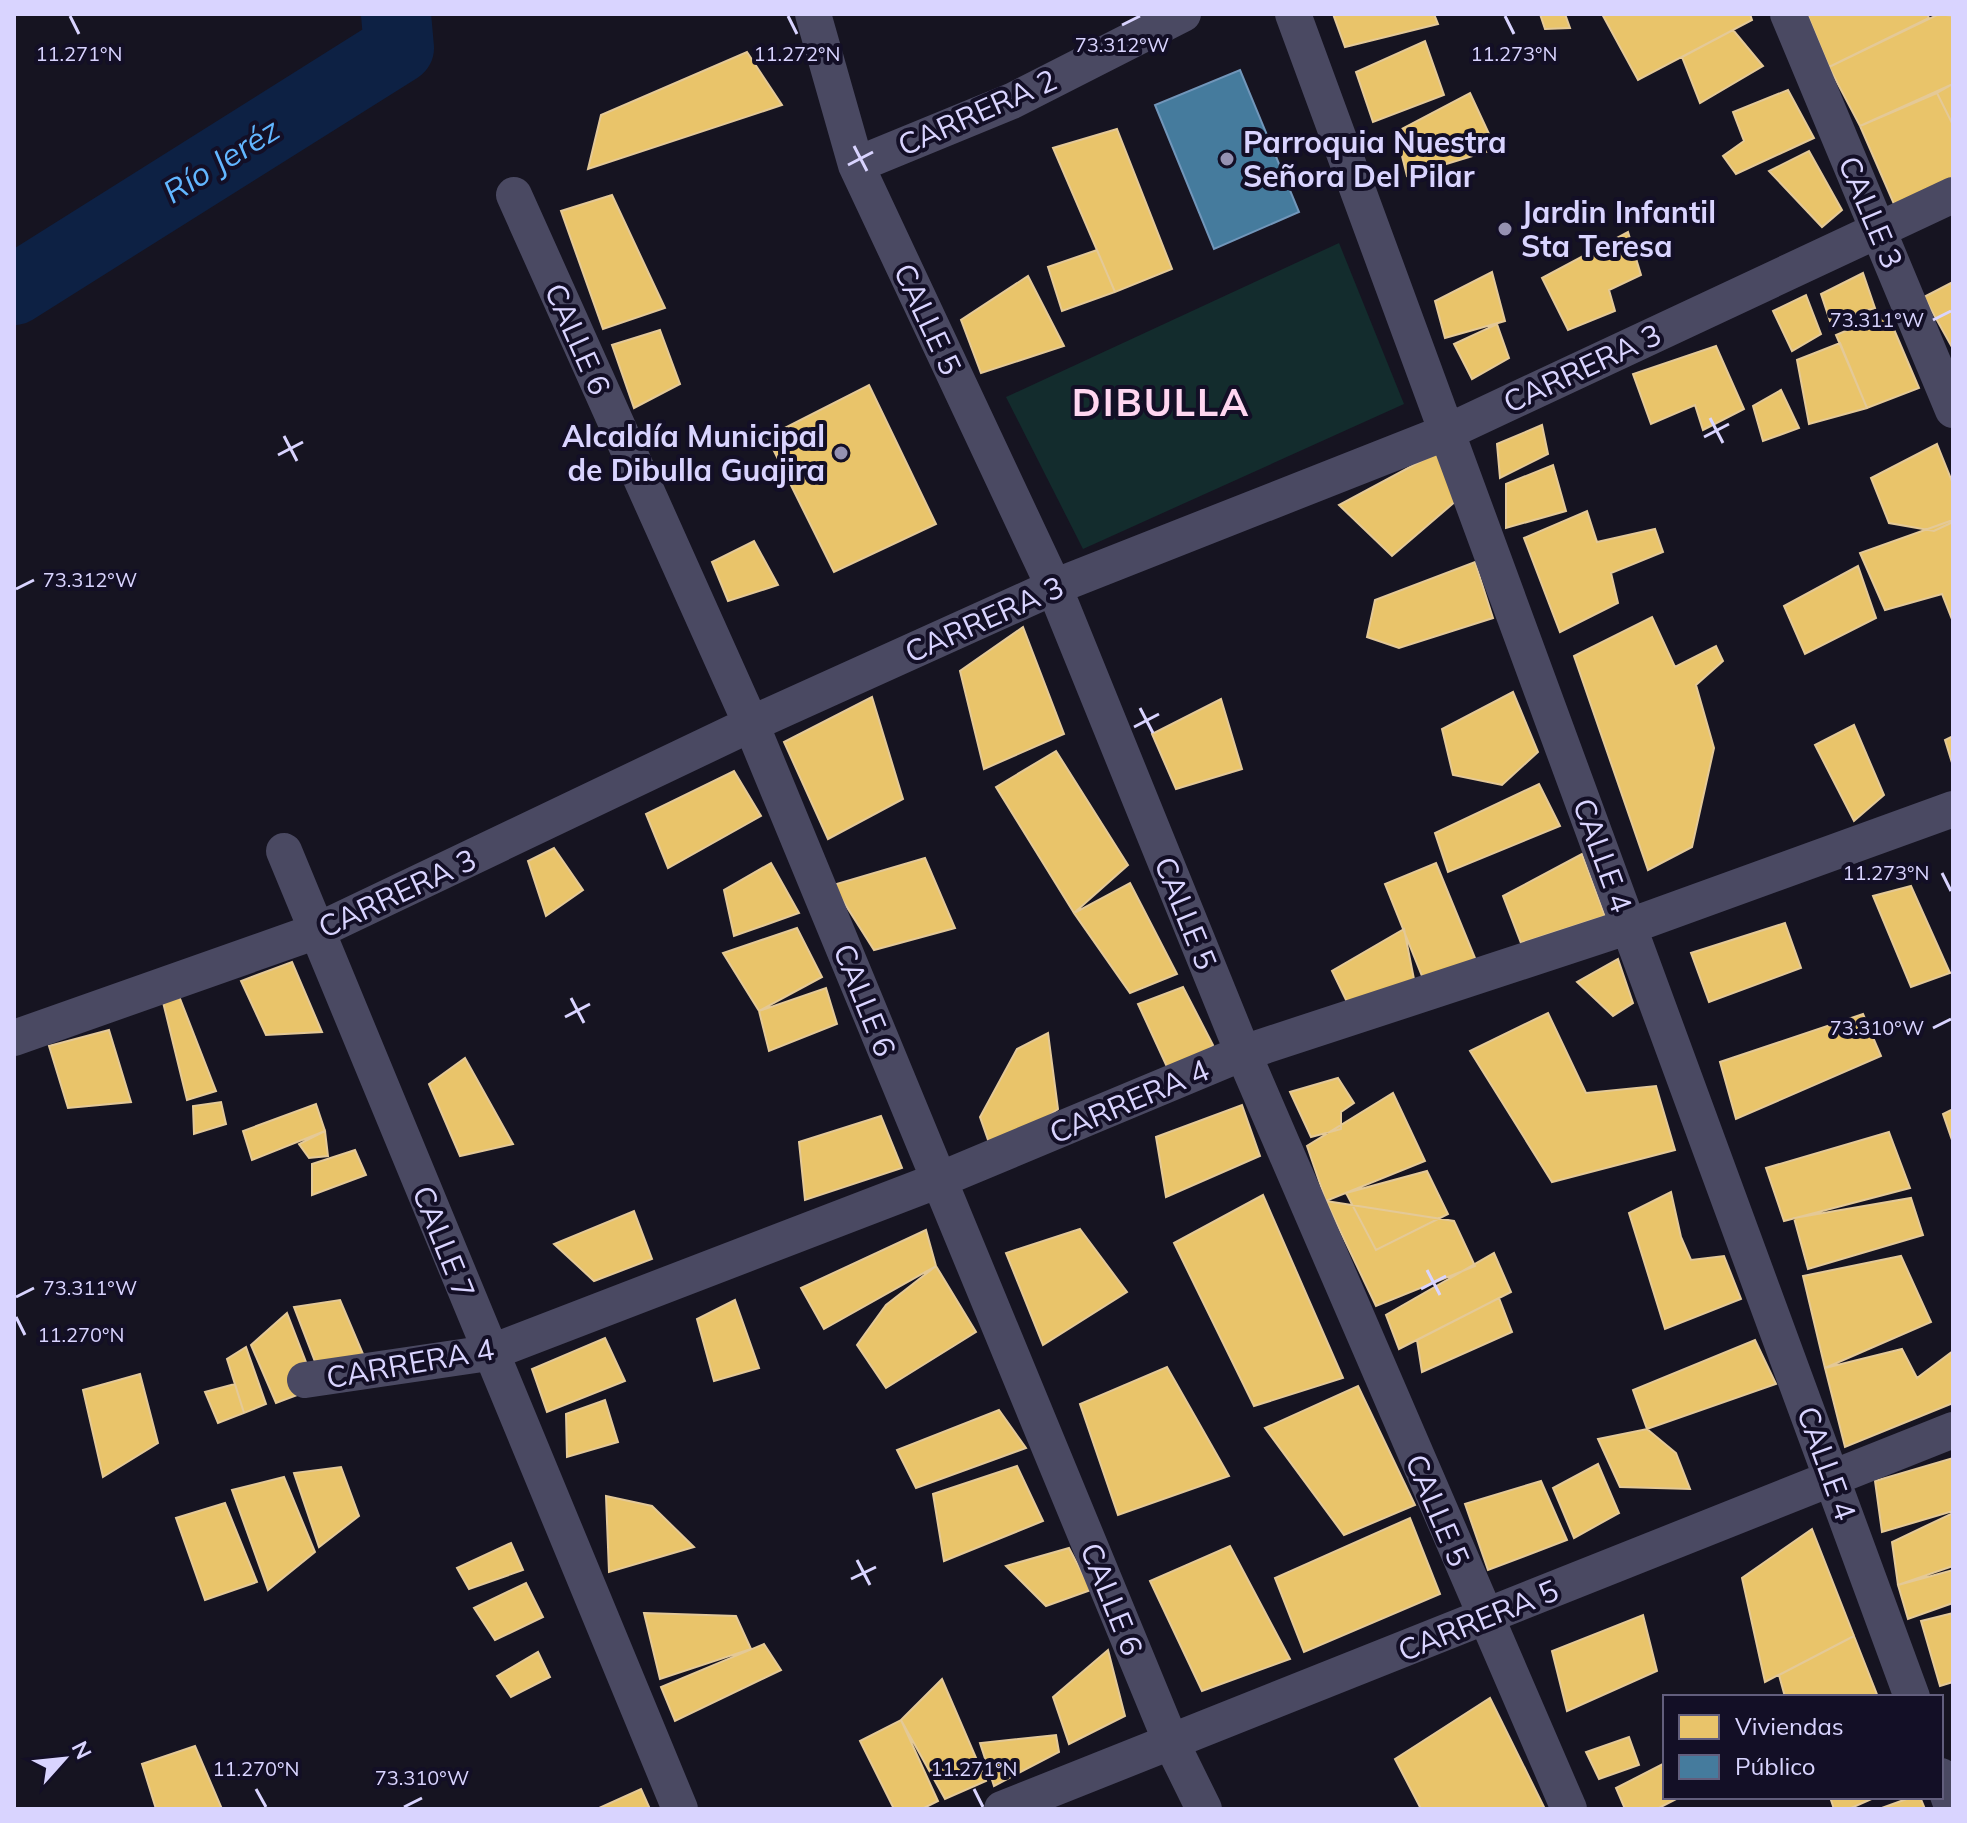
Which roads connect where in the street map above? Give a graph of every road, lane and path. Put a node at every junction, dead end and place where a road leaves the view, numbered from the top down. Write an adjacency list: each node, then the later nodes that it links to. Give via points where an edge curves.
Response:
1 (813, 14): 5 (street, CALLE 5)
2 (1183, 14): 5 (street, CARRERA 2, via 1012,101)
3 (1293, 14): 10 (street, CALLE 4)
4 (1788, 14): 8 (street, CALLE 3)
5 (856, 165): 11 (street, CALLE 5)
6 (514, 195): 12 (street, CALLE 6)
7 (1953, 195): 8 (street, CARRERA 3)
8 (1878, 229): 9 (street, CALLE 3); 10 (street, CARRERA 3)
9 (1953, 410)
10 (1447, 432): 11 (street, CARRERA 3); 15 (street, CALLE 4)
11 (1054, 587): 12 (street, CARRERA 3); 18 (street, CALLE 5)
12 (751, 724): 16 (street, CARRERA 3); 19 (street, CALLE 6)
13 (1953, 809): 15 (street, CARRERA 4)
14 (284, 851): 16 (street, CALLE 7)
15 (1630, 926): 18 (street, CARRERA 4); 23 (street, CALLE 4)
16 (317, 931): 17 (street, CARRERA 3); 20 (street, CALLE 7)
17 (14, 1038)
18 (1243, 1053): 19 (street, CARRERA 4); 24 (street, CALLE 5)
19 (939, 1180): 20 (street, CARRERA 4); 26 (street, CALLE 6)
20 (489, 1353): 21 (street, CARRERA 4); 28 (street, CALLE 7)
21 (305, 1380)
22 (1953, 1430): 23 (street, CARRERA 5)
23 (1832, 1476): 24 (street, CARRERA 5); 25 (street, CALLE 4)
24 (1485, 1618): 26 (street, CARRERA 5); 31 (street, CALLE 5)
25 (1911, 1695)
26 (1171, 1742): 29 (street, CARRERA 5); 30 (street, CALLE 6)
27 (1943, 1782): 32 (street)
28 (680, 1809)
29 (1002, 1809)
30 (1204, 1809)
31 (1569, 1809)
32 (1953, 1809)

